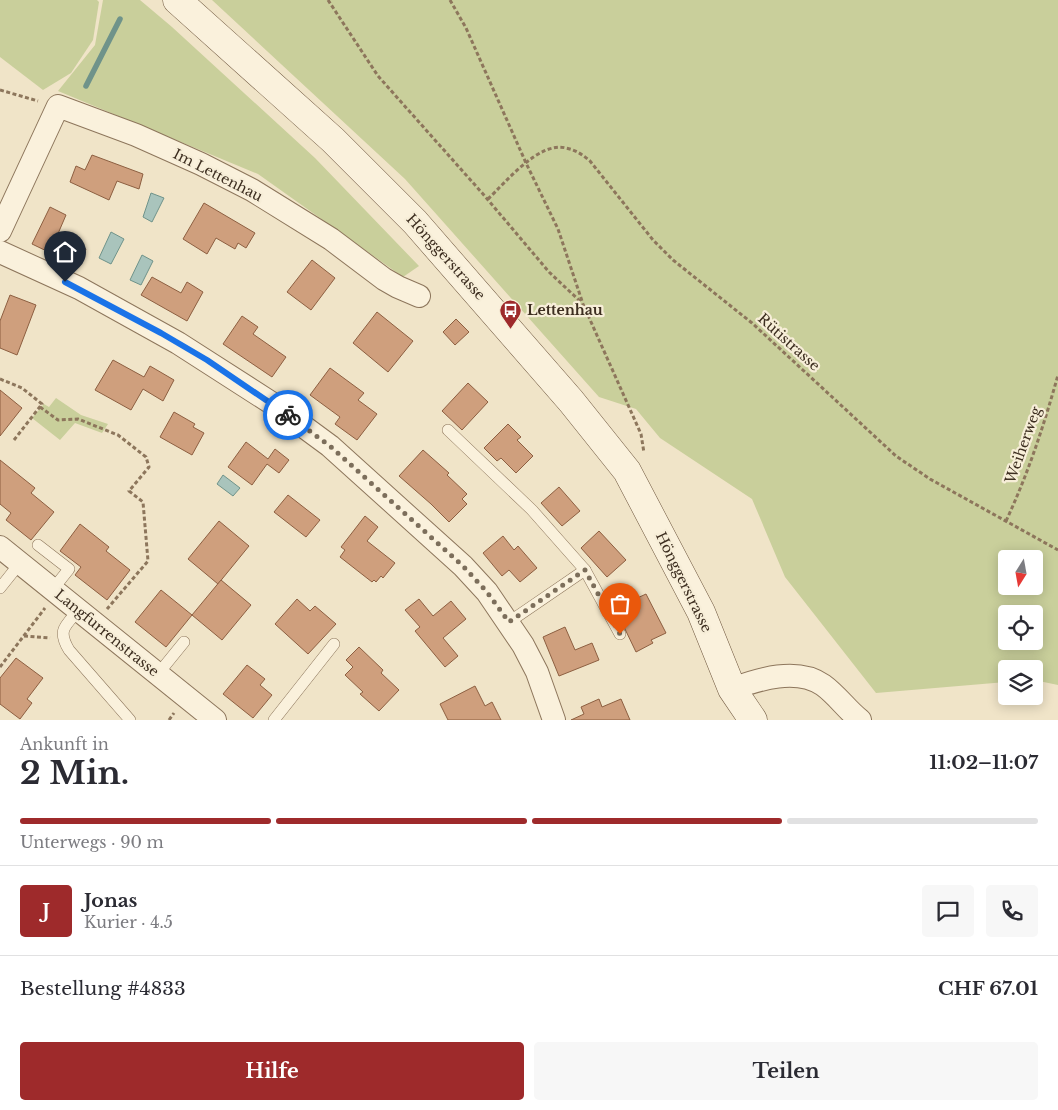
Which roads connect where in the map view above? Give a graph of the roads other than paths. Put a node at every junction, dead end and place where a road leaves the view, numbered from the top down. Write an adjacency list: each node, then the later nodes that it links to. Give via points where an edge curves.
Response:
1 (177, 0): 18 (main road, Hönggerstrasse, via 333,140 415,222 572,400 627,471 701,612)
2 (0, 231): 4 (street, Im Lettenhau, via 58,106 136,135 252,190 330,239 384,279)
3 (0, 252): 13 (street, via 79,288 161,333 273,404 330,446 415,521 463,566)
4 (419, 296)
5 (448, 430): 9 (lane, via 532,510)
6 (38, 545): 11 (lane, via 69,569)
7 (0, 547): 8 (street, Langfurrenstrasse)
8 (20, 563): 10 (lane); 11 (street, Langfurrenstrasse)
9 (585, 570): 13 (lane); 14 (lane)
10 (0, 588)
11 (55, 591): 12 (street, Langfurrenstrasse)
12 (79, 610): 17 (street, Langfurrenstrasse); 19 (lane, via 66,626 63,639)
13 (509, 622): 22 (street, via 537,672)
14 (620, 634)
15 (184, 642): 17 (lane)
16 (334, 644): 21 (lane)
17 (158, 674): 20 (street, Langfurrenstrasse)
18 (732, 689): 23 (main road, Hönggerstrasse); 24 (main road, Hönggerstrasse); 25 (street, via 769,678 792,676 811,679 824,685)
19 (130, 720)
20 (214, 720)
21 (274, 720)
22 (554, 720)
23 (734, 720)
24 (753, 720)
25 (860, 720)

